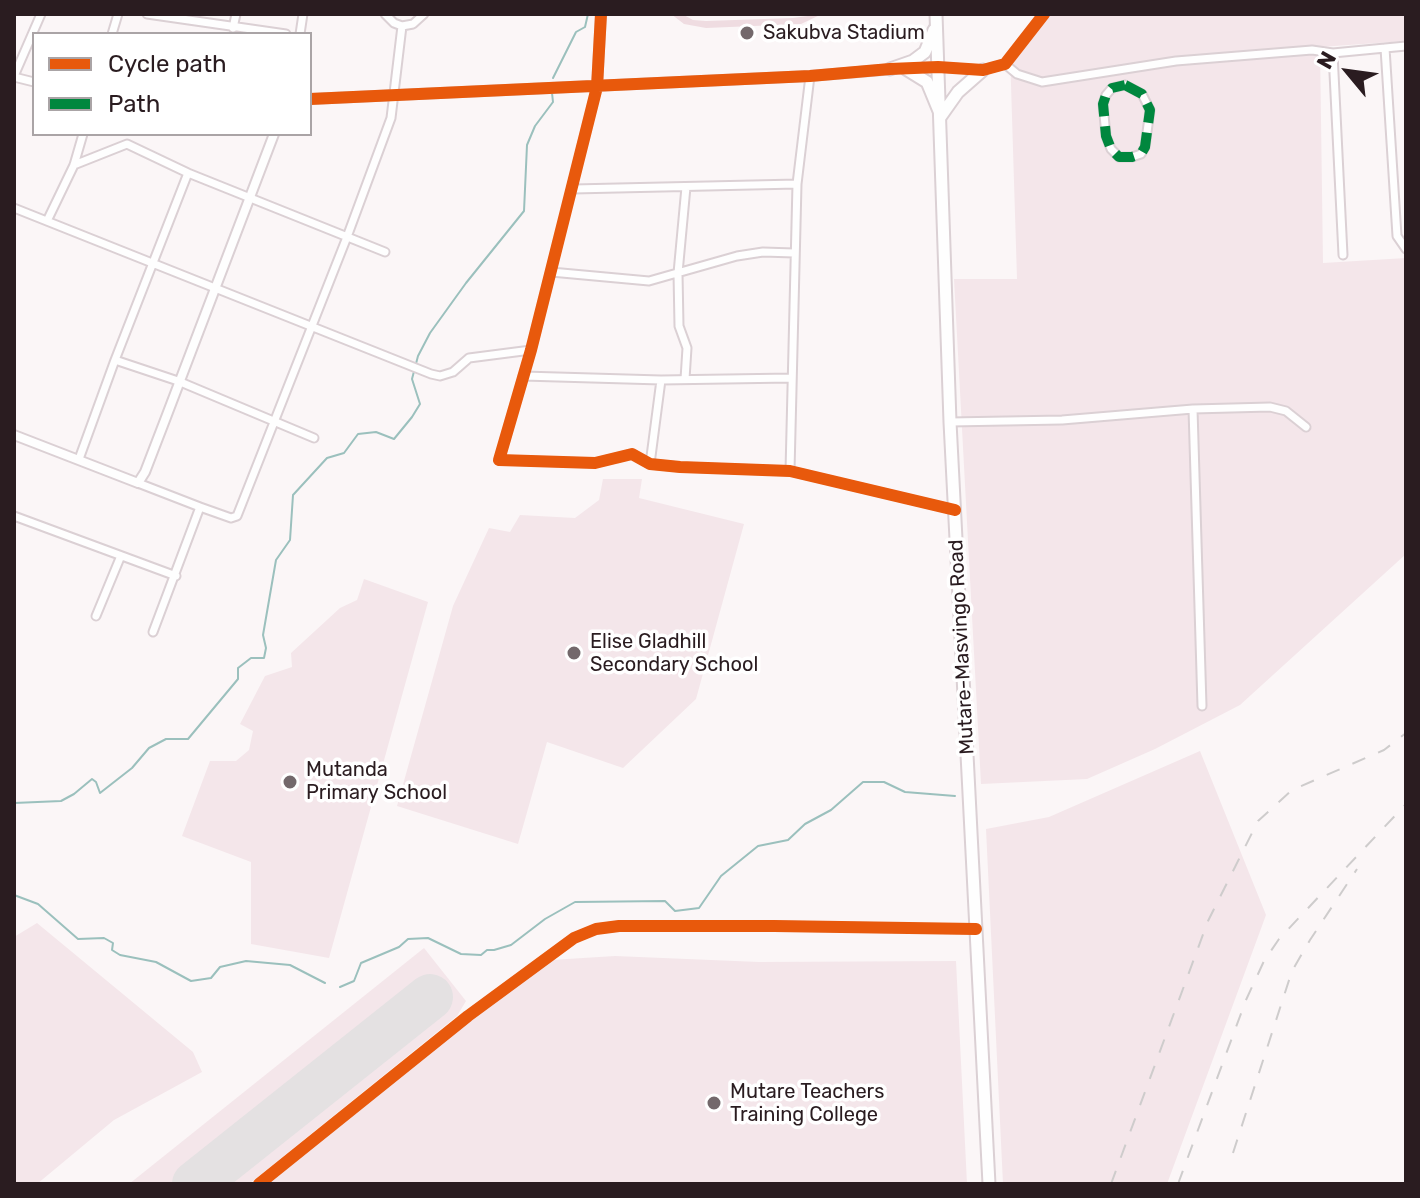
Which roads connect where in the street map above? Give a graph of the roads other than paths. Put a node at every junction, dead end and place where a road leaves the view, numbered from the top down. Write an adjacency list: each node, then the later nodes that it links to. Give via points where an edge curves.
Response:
1 (147, 14): 9 (street)
2 (205, 14): 9 (street)
3 (236, 14): 11 (street)
4 (385, 14): 10 (street)
5 (424, 14): 10 (street)
6 (601, 14): 24 (street)
7 (1044, 14): 17 (street)
8 (936, 18): 18 (highway, Mutare-Masvingo Road); 19 (highway, via 925,52)
9 (211, 24): 11 (street)
10 (402, 26): 25 (street)
11 (233, 28): 12 (street)
12 (268, 32)
13 (32, 35): 22 (street)
14 (1406, 46): 15 (street)
15 (1385, 48): 16 (street); 40 (street, via 1397,236)
16 (1333, 53): 17 (street, via 1312,50 1176,61 1042,82); 43 (street)
17 (1005, 64): 21 (street)
18 (938, 67): 20 (street); 21 (street); 27 (highway, Mutare-Masvingo Road)
19 (890, 69): 20 (street); 23 (street)
20 (906, 69): 27 (highway, via 927,82)
21 (983, 70): 27 (highway)
22 (14, 76)
23 (810, 76): 24 (street); 33 (street)
24 (597, 87): 25 (street); 35 (street)
25 (394, 95): 26 (street); 39 (street, via 391,118)
26 (312, 99)
27 (941, 116): 58 (highway, Mutare-Masvingo Road)
28 (82, 136): 31 (street)
29 (273, 136): 36 (street)
30 (1132, 157): 30 (street, via 1119,157 1111,149 1105,127 1106,95 1125,85 1142,94 1150,110 1145,147)
31 (74, 165): 32 (street, via 127,144); 38 (street)
32 (188, 173): 36 (street); 44 (street)
33 (797, 184): 34 (street); 42 (street)
34 (686, 187): 35 (street); 46 (street)
35 (573, 189): 45 (street)
36 (250, 196): 39 (street); 47 (street)
37 (14, 208): 38 (street)
38 (47, 221): 44 (street)
39 (347, 237): 41 (street); 48 (street)
40 (1406, 249)
41 (385, 252)
42 (794, 253): 46 (street, via 737,256); 52 (street)
43 (1343, 255)
44 (153, 263): 47 (street); 50 (street)
45 (551, 272): 46 (street, via 649,281); 49 (street)
46 (678, 273): 53 (street, via 679,326 687,348)
47 (216, 287): 48 (street); 55 (street)
48 (311, 326): 49 (street, via 440,376 469,358); 57 (street)
49 (531, 350): 51 (street)
50 (115, 360): 55 (street); 62 (street)
51 (523, 376): 54 (street); 63 (street, via 499,460 595,463 632,454)
52 (791, 378): 53 (street); 64 (street)
53 (685, 379): 54 (street)
54 (661, 380): 63 (street)
55 (178, 381): 57 (street); 65 (street)
56 (1193, 409): 58 (street); 59 (street, via 1270,407 1286,411); 73 (street)
57 (273, 421): 61 (street); 66 (street, via 237,516)
58 (950, 422): 67 (highway, Mutare-Masvingo Road)
59 (1306, 427)
60 (14, 435): 62 (street)
61 (314, 438)
62 (79, 459): 65 (street)
63 (650, 464): 64 (street)
64 (790, 471): 67 (street)
65 (138, 483): 66 (street)
66 (200, 507): 70 (street)
67 (955, 510): 74 (highway, Mutare-Masvingo Road)
68 (14, 516): 69 (street)
69 (119, 555): 70 (street); 71 (street)
70 (176, 576): 72 (street)
71 (96, 616)
72 (153, 632)
73 (1202, 706)
74 (976, 929): 75 (street, via 596,929 574,938 468,1016); 76 (highway, Mutare-Masvingo Road)
75 (259, 1184)
76 (989, 1184)

